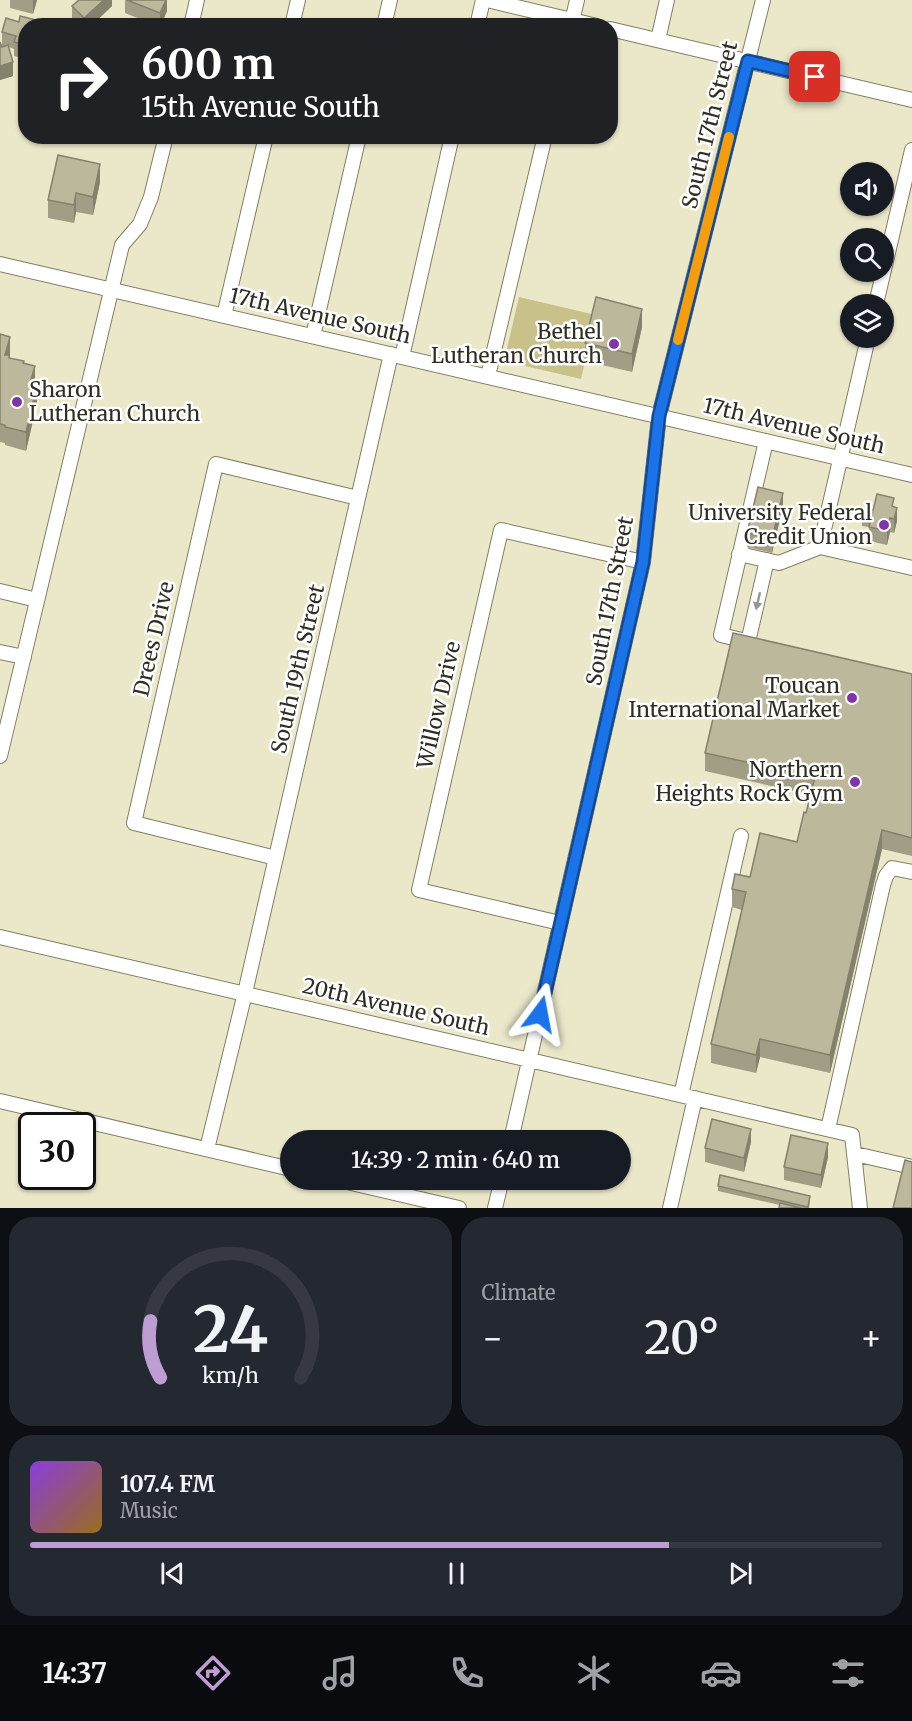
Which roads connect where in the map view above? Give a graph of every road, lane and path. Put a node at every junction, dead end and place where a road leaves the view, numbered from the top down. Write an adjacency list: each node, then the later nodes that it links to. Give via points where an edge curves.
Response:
1 (197, 0): 8 (street)
2 (298, 0): 9 (street)
3 (390, 0): 10 (street)
4 (485, 0): 11 (street); 12 (street)
5 (577, 0): 13 (street)
6 (667, 0): 15 (street)
7 (762, 0): 16 (street, South 17th Street)
8 (193, 18)
9 (294, 18)
10 (386, 18)
11 (479, 18)
12 (553, 18)
13 (573, 18)
14 (618, 31): 15 (street)
15 (658, 40): 16 (street)
16 (748, 61): 17 (street); 32 (street, South 17th Street)
17 (912, 100)
18 (164, 144): 25 (street, via 152,197 140,224 122,245)
19 (264, 144): 27 (street)
20 (357, 144): 28 (street)
21 (450, 144): 30 (street, South 19th Street)
22 (543, 144): 31 (street)
23 (912, 150): 26 (street)
24 (0, 264): 25 (street, 17th Avenue South)
25 (111, 290): 27 (street, 17th Avenue South); 43 (street)
26 (878, 294)
27 (224, 316): 28 (street, 17th Avenue South)
28 (313, 336): 30 (street, 17th Avenue South)
29 (866, 348): 34 (street)
30 (397, 356): 31 (street, 17th Avenue South); 36 (street, South 19th Street)
31 (488, 376): 32 (street, 17th Avenue South)
32 (659, 416): 33 (street, 17th Avenue South); 40 (street, South 17th Street)
33 (766, 441): 34 (street, 17th Avenue South); 38 (street)
34 (840, 459): 35 (street, 17th Avenue South); 37 (street)
35 (912, 475)
36 (358, 498): 50 (street, South 19th Street); 50 (street, Drees Drive, via 216,464 134,824)
37 (820, 547): 39 (street, via 779,563); 41 (street)
38 (739, 554): 39 (street); 44 (street, via 721,635)
39 (767, 561): 44 (street, one-way to 44)
40 (643, 562): 52 (street, South 17th Street); 52 (street, Willow Drive, via 501,530 419,890)
41 (912, 568)
42 (0, 591): 43 (street)
43 (37, 600): 47 (street)
44 (748, 642): 45 (street)
45 (764, 646)
46 (0, 652): 47 (street)
47 (24, 657): 48 (street)
48 (1, 750)
49 (741, 836): 56 (street)
50 (276, 858): 54 (street, South 19th Street)
51 (912, 872): 58 (street, via 892,868 883,885)
52 (560, 923): 55 (street, South 17th Street)
53 (0, 937): 54 (street, 20th Avenue South)
54 (245, 993): 55 (street, 20th Avenue South); 60 (street, South 19th Street)
55 (529, 1060): 56 (street, 20th Avenue South); 59 (street, South 17th Street)
56 (688, 1097): 58 (street, 20th Avenue South); 68 (street)
57 (0, 1101): 60 (street)
58 (828, 1129): 61 (street, 20th Avenue South, via 852,1135)
59 (513, 1130)
60 (207, 1149): 62 (street)
61 (855, 1154): 63 (street); 69 (street)
62 (280, 1166)
63 (912, 1167)
64 (381, 1190): 66 (street)
65 (499, 1190): 67 (street)
66 (459, 1208)
67 (495, 1208)
68 (670, 1208)
69 (860, 1208)

